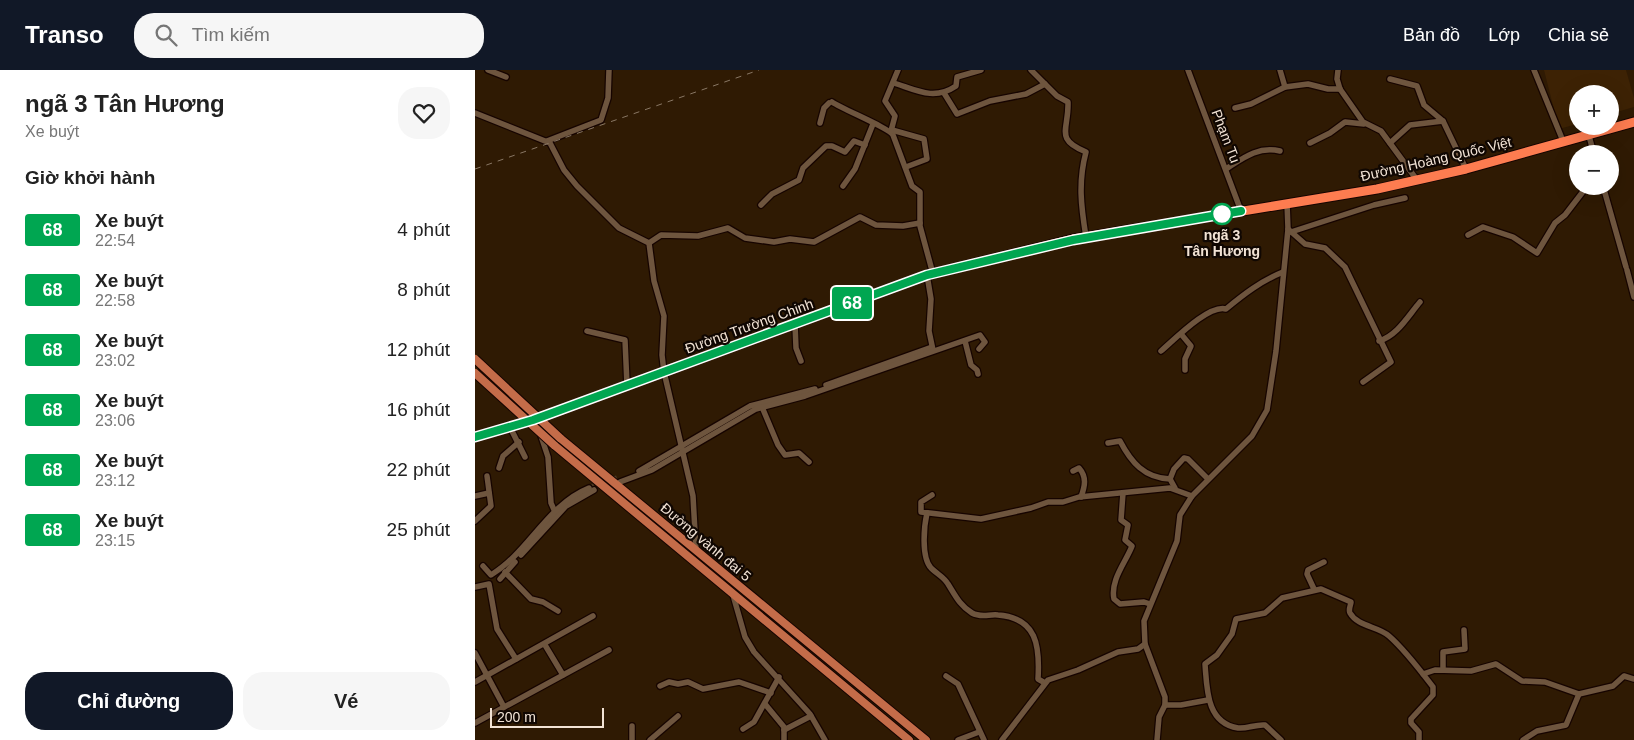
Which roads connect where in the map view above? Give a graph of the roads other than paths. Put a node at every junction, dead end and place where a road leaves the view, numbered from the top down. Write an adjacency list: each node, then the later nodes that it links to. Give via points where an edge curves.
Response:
1 (488, 70): 10 (street)
2 (609, 70): 26 (street, via 608,98 601,120)
3 (898, 70): 12 (street)
4 (981, 70): 16 (street, via 957,78 955,86)
5 (1031, 70): 13 (street)
6 (1188, 70): 34 (street, Phạm Tu)
7 (1280, 70): 14 (street)
8 (1338, 70): 15 (street)
9 (1534, 70): 27 (street)
10 (506, 77)
11 (1390, 79): 19 (street, via 1417,86 1424,105)
12 (894, 83): 16 (street, via 930,95); 24 (street, via 885,101 895,114)
13 (1045, 84): 16 (street, via 1026,94 990,101 957,114); 47 (street, via 1069,102 1068,143 1086,152 1079,193)
14 (1285, 87): 15 (street, via 1309,84 1328,90); 17 (street, via 1251,104)
15 (1340, 89): 23 (street)
16 (943, 93)
17 (1235, 108)
18 (475, 113): 26 (street)
19 (1443, 121): 29 (street, via 1410,125); 35 (street)
20 (1634, 122): 25 (highway, Đường Hoàng Quốc Việt)
21 (820, 123): 22 (street, via 824,108 831,102)
22 (873, 124): 24 (street); 30 (street)
23 (1364, 124): 28 (street, via 1345,122); 29 (street, via 1381,131)
24 (891, 130): 33 (street); 33 (street, via 924,139 927,159)
25 (1589, 136): 27 (highway, Đường Hoàng Quốc Việt); 31 (street)
26 (547, 141): 48 (street, via 577,186 619,228)
27 (1563, 141): 35 (highway, Đường Hoàng Quốc Việt)
28 (1310, 142)
29 (1389, 143): 36 (street)
30 (865, 145): 37 (street, via 855,169); 42 (street, via 854,141 845,152 826,146 803,168 799,180 772,194)
31 (1592, 145)
32 (1280, 150): 34 (street, via 1265,148)
33 (905, 167): 44 (street, via 912,186 920,192)
34 (1225, 169): 43 (street, Phạm Tu)
35 (1466, 169): 36 (highway, Đường Hoàng Quốc Việt)
36 (1417, 180): 41 (highway, Đường Hoàng Quốc Việt)
37 (843, 186)
38 (1580, 195): 46 (street, via 1555,223 1537,253 1513,237 1483,227)
39 (1605, 195): 51 (street)
40 (1405, 198): 45 (street)
41 (1287, 203): 43 (highway, Đường Hoàng Quốc Việt); 45 (street)
42 (761, 205)
43 (1241, 211): 47 (highway, Đường Trường Chinh)
44 (920, 222): 48 (street, via 899,226 876,225 861,217 813,242 745,238 728,228 698,236 661,236); 50 (street)
45 (1289, 230): 49 (street); 57 (street, via 1305,244 1325,248 1345,267)
46 (1468, 235)
47 (1086, 237): 50 (highway, Đường Trường Chinh)
48 (649, 243): 64 (street, via 654,281 664,316)
49 (1283, 272): 55 (street, via 1263,280 1226,310 1219,308); 83 (street, via 1267,410 1252,436)
50 (930, 275): 53 (highway, Đường Trường Chinh); 59 (street, via 929,331)
51 (1634, 296)
52 (1420, 302): 57 (street, via 1399,328)
53 (795, 324): 62 (street, via 796,348); 64 (highway, Đường Trường Chinh)
54 (587, 331): 69 (street, via 625,340)
55 (1181, 334): 60 (street); 63 (street, via 1191,346 1185,359)
56 (965, 341): 58 (street, via 981,335 985,342); 59 (street); 67 (street, via 971,365)
57 (1379, 341): 68 (street, via 1390,363)
58 (979, 348)
59 (933, 350): 66 (street)
60 (1161, 352)
61 (475, 359): 95 (main road, Đường vành đai 5, bridge, via 561,438)
62 (801, 361)
63 (1185, 370)
64 (664, 372): 69 (highway, Đường Trường Chinh); 76 (street)
65 (475, 373): 102 (main road, Đường vành đai 5, bridge, via 554,444)
66 (867, 373): 70 (street, via 805,396); 76 (street, via 755,404)
67 (978, 374)
68 (1363, 382)
69 (627, 386): 71 (highway, Đường Trường Chinh)
70 (762, 407): 76 (street); 78 (street, via 785,455 799,453)
71 (509, 427): 73 (highway, Đường Trường Chinh); 74 (street)
72 (541, 436): 92 (street, via 548,456 551,503)
73 (475, 437)
74 (519, 442): 77 (street); 79 (street, via 503,456)
75 (1108, 443): 82 (street, via 1120,441 1133,462 1159,478)
76 (683, 449): 84 (street); 95 (street, via 694,501)
77 (525, 457)
78 (809, 462)
79 (499, 468)
80 (1073, 471): 91 (street, via 1079,468 1084,476)
81 (487, 476): 86 (street)
82 (1170, 479): 83 (street, via 1181,459 1186,458); 85 (street)
83 (1208, 479): 90 (street)
84 (619, 480)
85 (1175, 488): 87 (street); 90 (street)
86 (489, 493): 89 (street); 94 (street, via 491,506)
87 (1123, 493): 91 (street); 103 (street, via 1121,520 1128,525 1125,540 1132,546 1116,579 1114,598 1120,604)
88 (931, 495): 93 (street, via 919,506 921,512)
89 (475, 496)
90 (1192, 496): 103 (street, via 1180,515 1177,542)
91 (1081, 497): 93 (street, via 981,519)
92 (555, 512): 97 (street, via 504,567 491,575); 98 (street, via 571,496 591,489 566,506)
93 (927, 513): 120 (street, via 923,530 928,564 947,582 961,605 972,613 1017,618 1023,622 1038,647 1038,679)
94 (475, 521)
95 (697, 550): 140 (main road, Đường vành đai 5)
96 (1324, 562): 101 (street, via 1307,572)
97 (483, 566)
98 (505, 572): 99 (street); 104 (street, via 531,599)
99 (500, 579)
100 (475, 586): 111 (street, via 489,584 497,629)
101 (1314, 589): 113 (street, via 1324,589 1350,601 1350,613 1366,626 1387,634); 124 (street, via 1279,600 1265,613 1236,619 1232,634 1205,664)
102 (733, 593): 117 (street, via 745,637 754,652); 139 (main road, Đường vành đai 5)
103 (1150, 604): 107 (street, via 1143,626)
104 (558, 611)
105 (593, 616): 108 (street)
106 (1463, 630): 112 (street, via 1465,649 1443,652)
107 (1145, 644): 120 (street); 126 (street, via 1161,682)
108 (545, 645): 111 (street); 114 (street)
109 (609, 650): 114 (street)
110 (475, 653): 115 (street)
111 (516, 659): 115 (street)
112 (1443, 670): 113 (street); 123 (street, via 1471,671 1496,664 1522,681 1545,682)
113 (1423, 674): 146 (street, via 1434,691 1411,719 1411,724 1419,732)
114 (563, 675): 127 (street)
115 (487, 676): 119 (street); 127 (street)
116 (946, 676): 134 (street, via 958,684)
117 (779, 677): 122 (street); 129 (street)
118 (1634, 680): 123 (street, via 1624,676 1613,686)
119 (475, 682)
120 (1045, 683): 143 (street)
121 (660, 686): 122 (street, via 669,682 688,682 703,689 739,682)
122 (771, 693): 125 (street)
123 (1579, 694): 147 (street, via 1566,725 1537,731)
124 (1208, 700): 126 (street, via 1175,706); 145 (street, via 1220,719 1238,728 1265,725)
125 (765, 704): 132 (street, via 754,722); 133 (street)
126 (1165, 704): 144 (street, via 1159,717)
127 (504, 707): 130 (street)
128 (678, 716): 136 (street)
129 (811, 716): 133 (street); 138 (street)
130 (475, 723)
131 (632, 726): 135 (street)
132 (743, 729)
133 (785, 730): 137 (street)
134 (979, 732): 141 (street); 142 (street)
135 (632, 740)
136 (649, 740)
137 (785, 740)
138 (825, 740)
139 (909, 740)
140 (926, 740)
141 (958, 740)
142 (984, 740)
143 (1002, 740)
144 (1157, 740)
145 (1281, 740)
146 (1419, 740)
147 (1523, 740)

